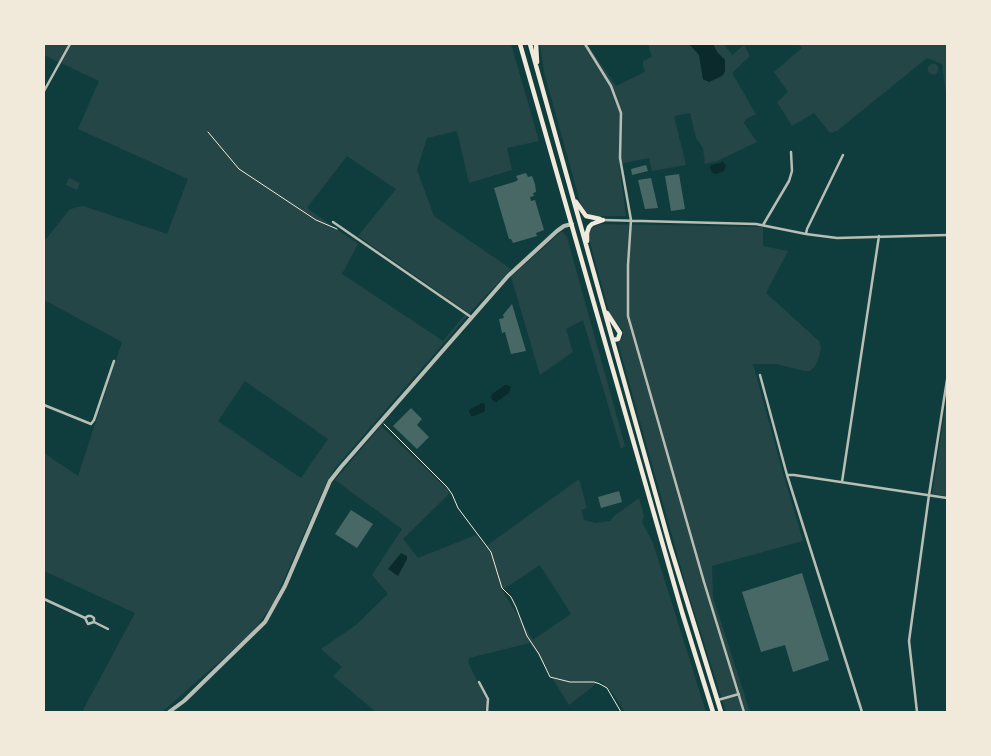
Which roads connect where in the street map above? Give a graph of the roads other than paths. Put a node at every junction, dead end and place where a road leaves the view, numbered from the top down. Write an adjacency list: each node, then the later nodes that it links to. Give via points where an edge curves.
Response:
1 (70, 44): 7 (street)
2 (520, 44): 14 (highway)
3 (530, 44): 6 (highway)
4 (536, 44): 6 (highway)
5 (585, 44): 12 (street, via 611,86 621,112 620,158)
6 (538, 73): 10 (highway)
7 (44, 91)
8 (791, 152): 15 (street, via 791,176)
9 (843, 155): 16 (street)
10 (572, 196): 11 (highway, via 586,216); 19 (highway)
11 (603, 220): 12 (street); 19 (highway, via 588,228)
12 (630, 220): 15 (street); 37 (street, via 628,316)
13 (333, 222): 21 (street)
14 (572, 224): 21 (street, via 557,231 535,251); 22 (highway)
15 (763, 225): 16 (street)
16 (806, 234): 17 (street, via 838,238)
17 (879, 236): 18 (street); 29 (street)
18 (947, 236)
19 (589, 254): 20 (highway)
20 (604, 308): 23 (highway); 23 (highway, via 620,333 618,339)
21 (470, 318): 39 (street, via 330,481 285,586 265,622)
22 (598, 320): 23 (highway); 41 (highway)
23 (612, 340): 38 (highway)
24 (114, 361): 27 (street, via 91,424)
25 (760, 375): 28 (street)
26 (947, 380): 30 (street)
27 (44, 405)
28 (786, 475): 29 (street); 44 (street)
29 (842, 482): 30 (street)
30 (929, 495): 31 (street); 45 (street, via 909,641)
31 (947, 498)
32 (44, 599): 33 (street)
33 (85, 618): 34 (street, via 88,624); 34 (street, via 92,616)
34 (94, 622): 35 (street)
35 (108, 629)
36 (479, 682): 40 (street, via 488,699)
37 (739, 694): 38 (street); 43 (street)
38 (717, 700): 42 (highway)
39 (169, 712)
40 (487, 712)
41 (714, 712)
42 (721, 712)
43 (744, 712)
44 (862, 712)
45 (917, 712)

